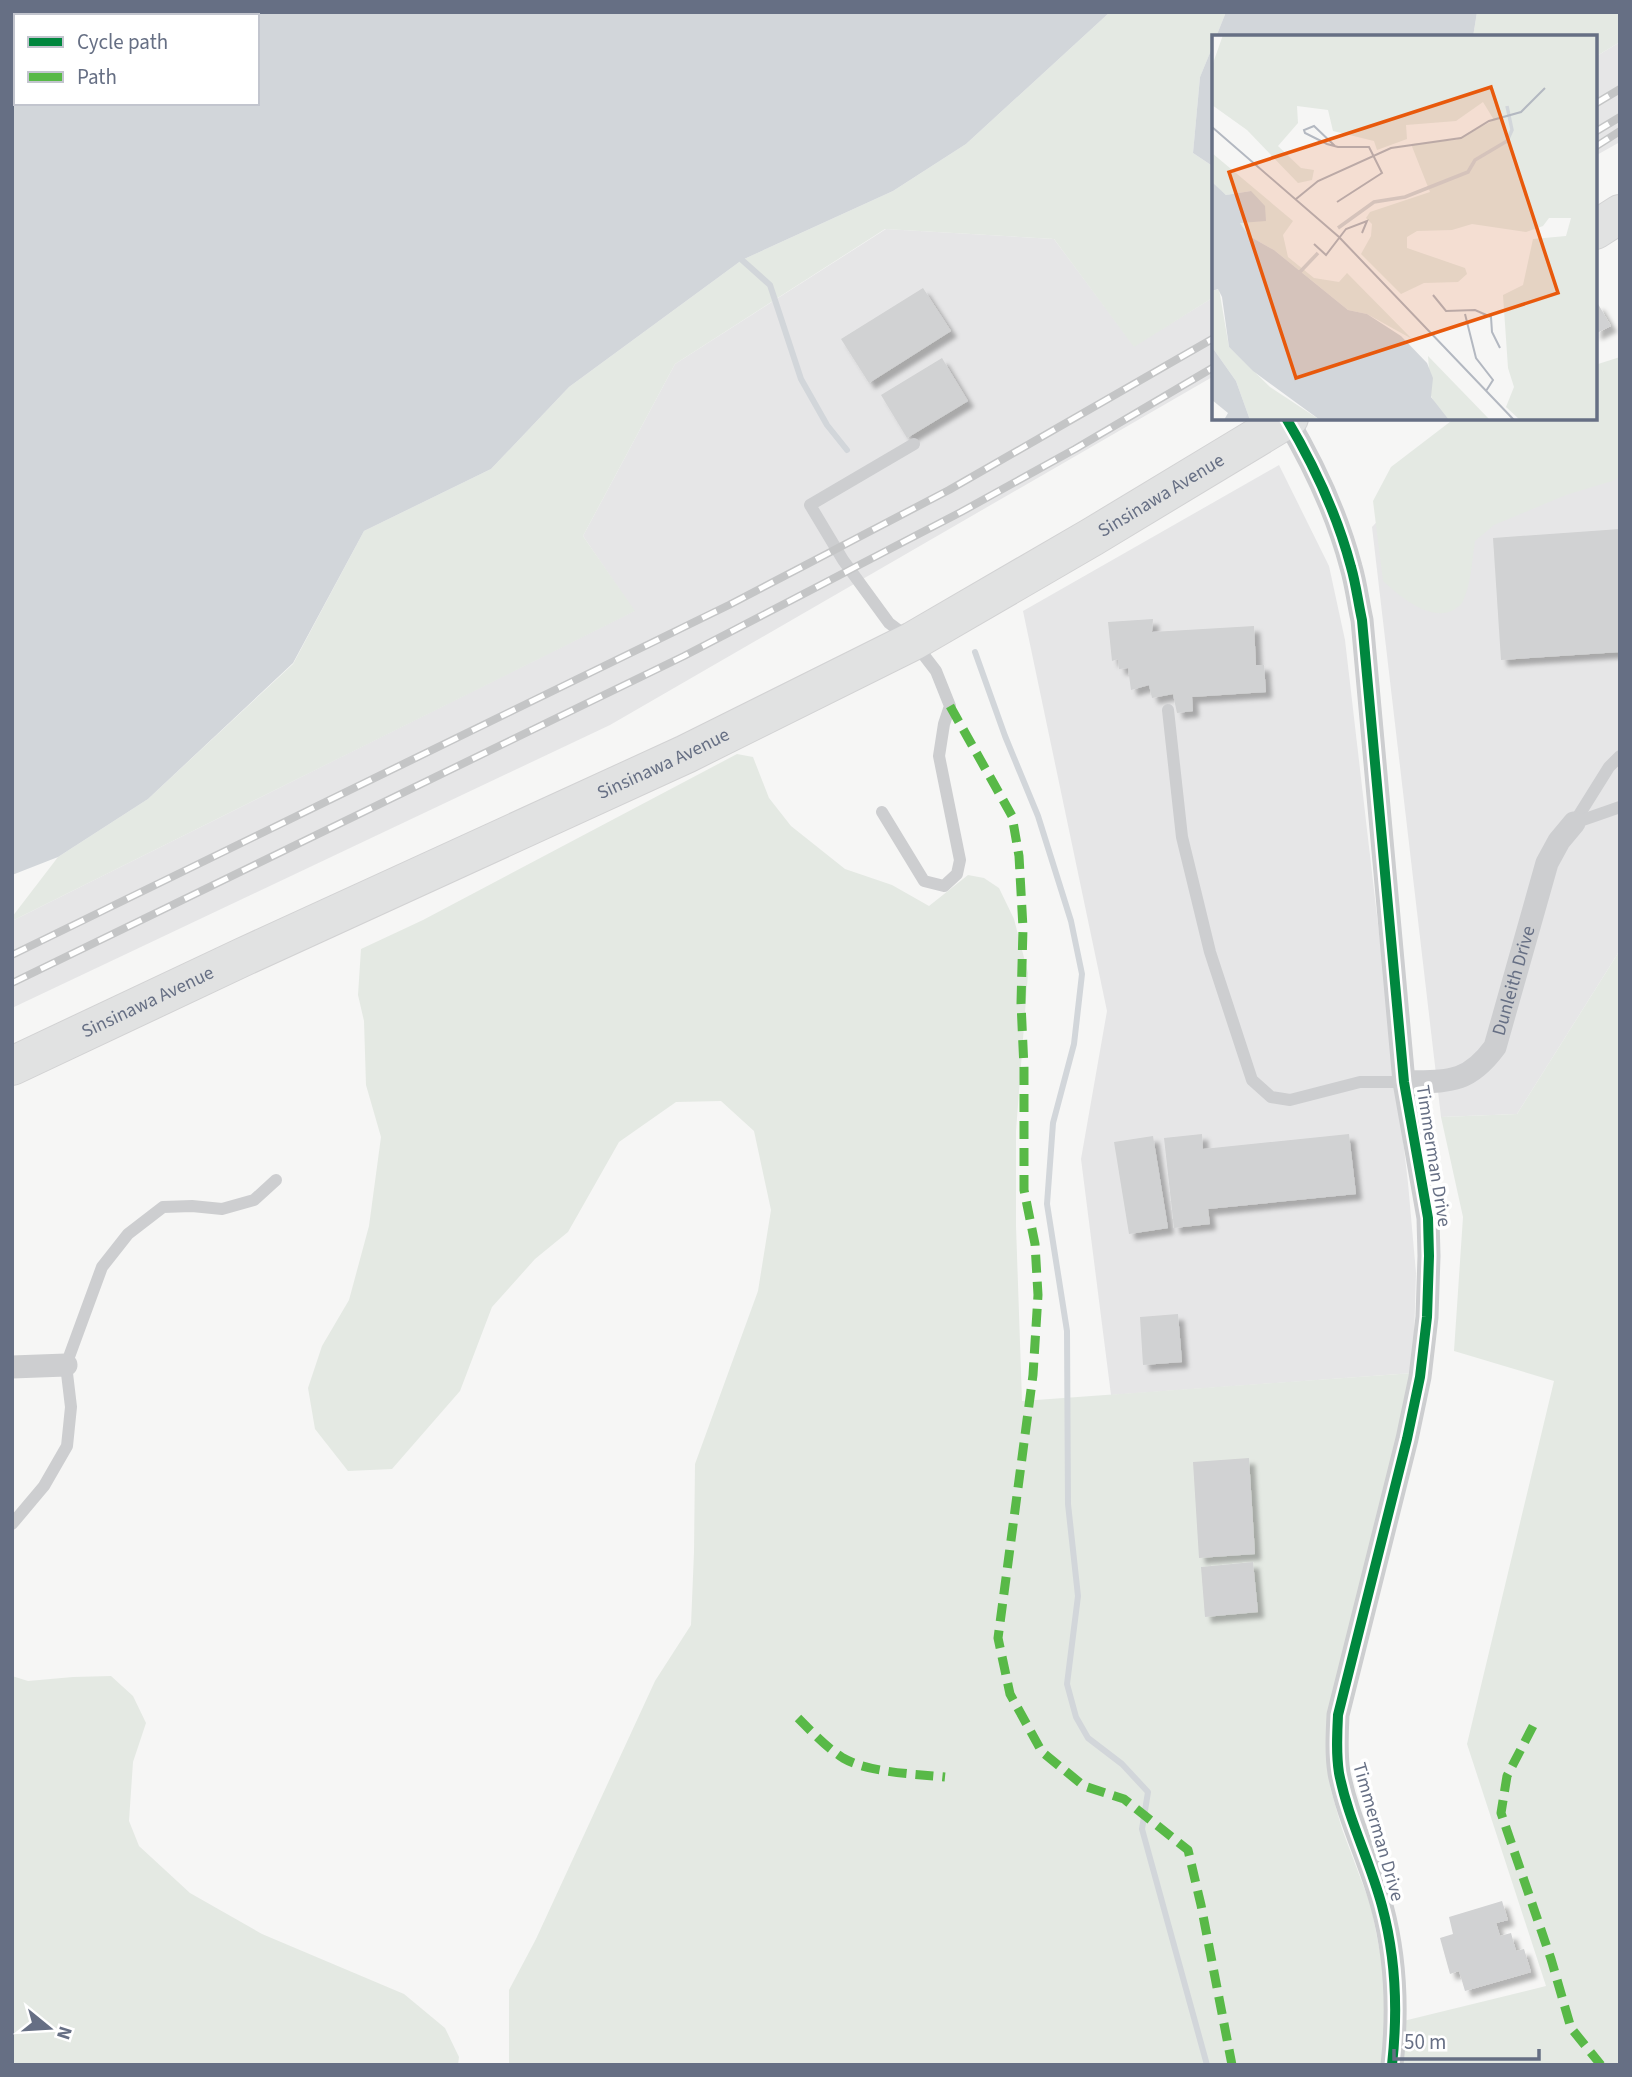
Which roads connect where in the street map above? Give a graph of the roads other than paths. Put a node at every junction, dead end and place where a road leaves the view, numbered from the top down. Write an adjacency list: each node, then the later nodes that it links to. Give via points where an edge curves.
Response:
1 (1620, 185): 2 (highway)
2 (1597, 199)
3 (1620, 214): 4 (highway)
4 (1597, 229)
5 (1239, 420): 9 (highway, Sinsinawa Avenue, via 967,581)
6 (1285, 420): 9 (highway, Sinsinawa Avenue, via 1122,519)
7 (1288, 420): 17 (street, Timmerman Drive, via 1338,524 1362,620)
8 (915, 444): 9 (lane, via 810,505 843,561)
9 (901, 632): 13 (lane, via 936,671 950,706 939,756 960,860 957,874 944,886 924,881); 15 (highway, Sinsinawa Avenue, via 771,684); 16 (highway, Sinsinawa Avenue, via 686,754)
10 (1168, 710): 17 (lane, via 1182,836 1210,952 1252,1080 1271,1097 1290,1100 1360,1082)
11 (1620, 756): 14 (lane)
12 (1620, 807): 14 (lane)
13 (882, 813)
14 (1574, 823): 17 (street, Dunleith Drive, via 1547,863 1495,1047 1485,1061 1455,1080)
15 (12, 1039)
16 (12, 1066)
17 (1404, 1082): 22 (street, Timmerman Drive, via 1428,1218 1427,1317 1410,1427 1338,1715 1336,1746 1340,1774 1390,1944 1395,1986)
18 (276, 1180): 19 (lane, via 254,1200 222,1209 163,1207 128,1234 102,1267)
19 (66, 1365): 20 (street); 21 (lane, via 71,1407 67,1446 44,1486)
20 (12, 1367)
21 (12, 1524)
22 (1392, 2065)

